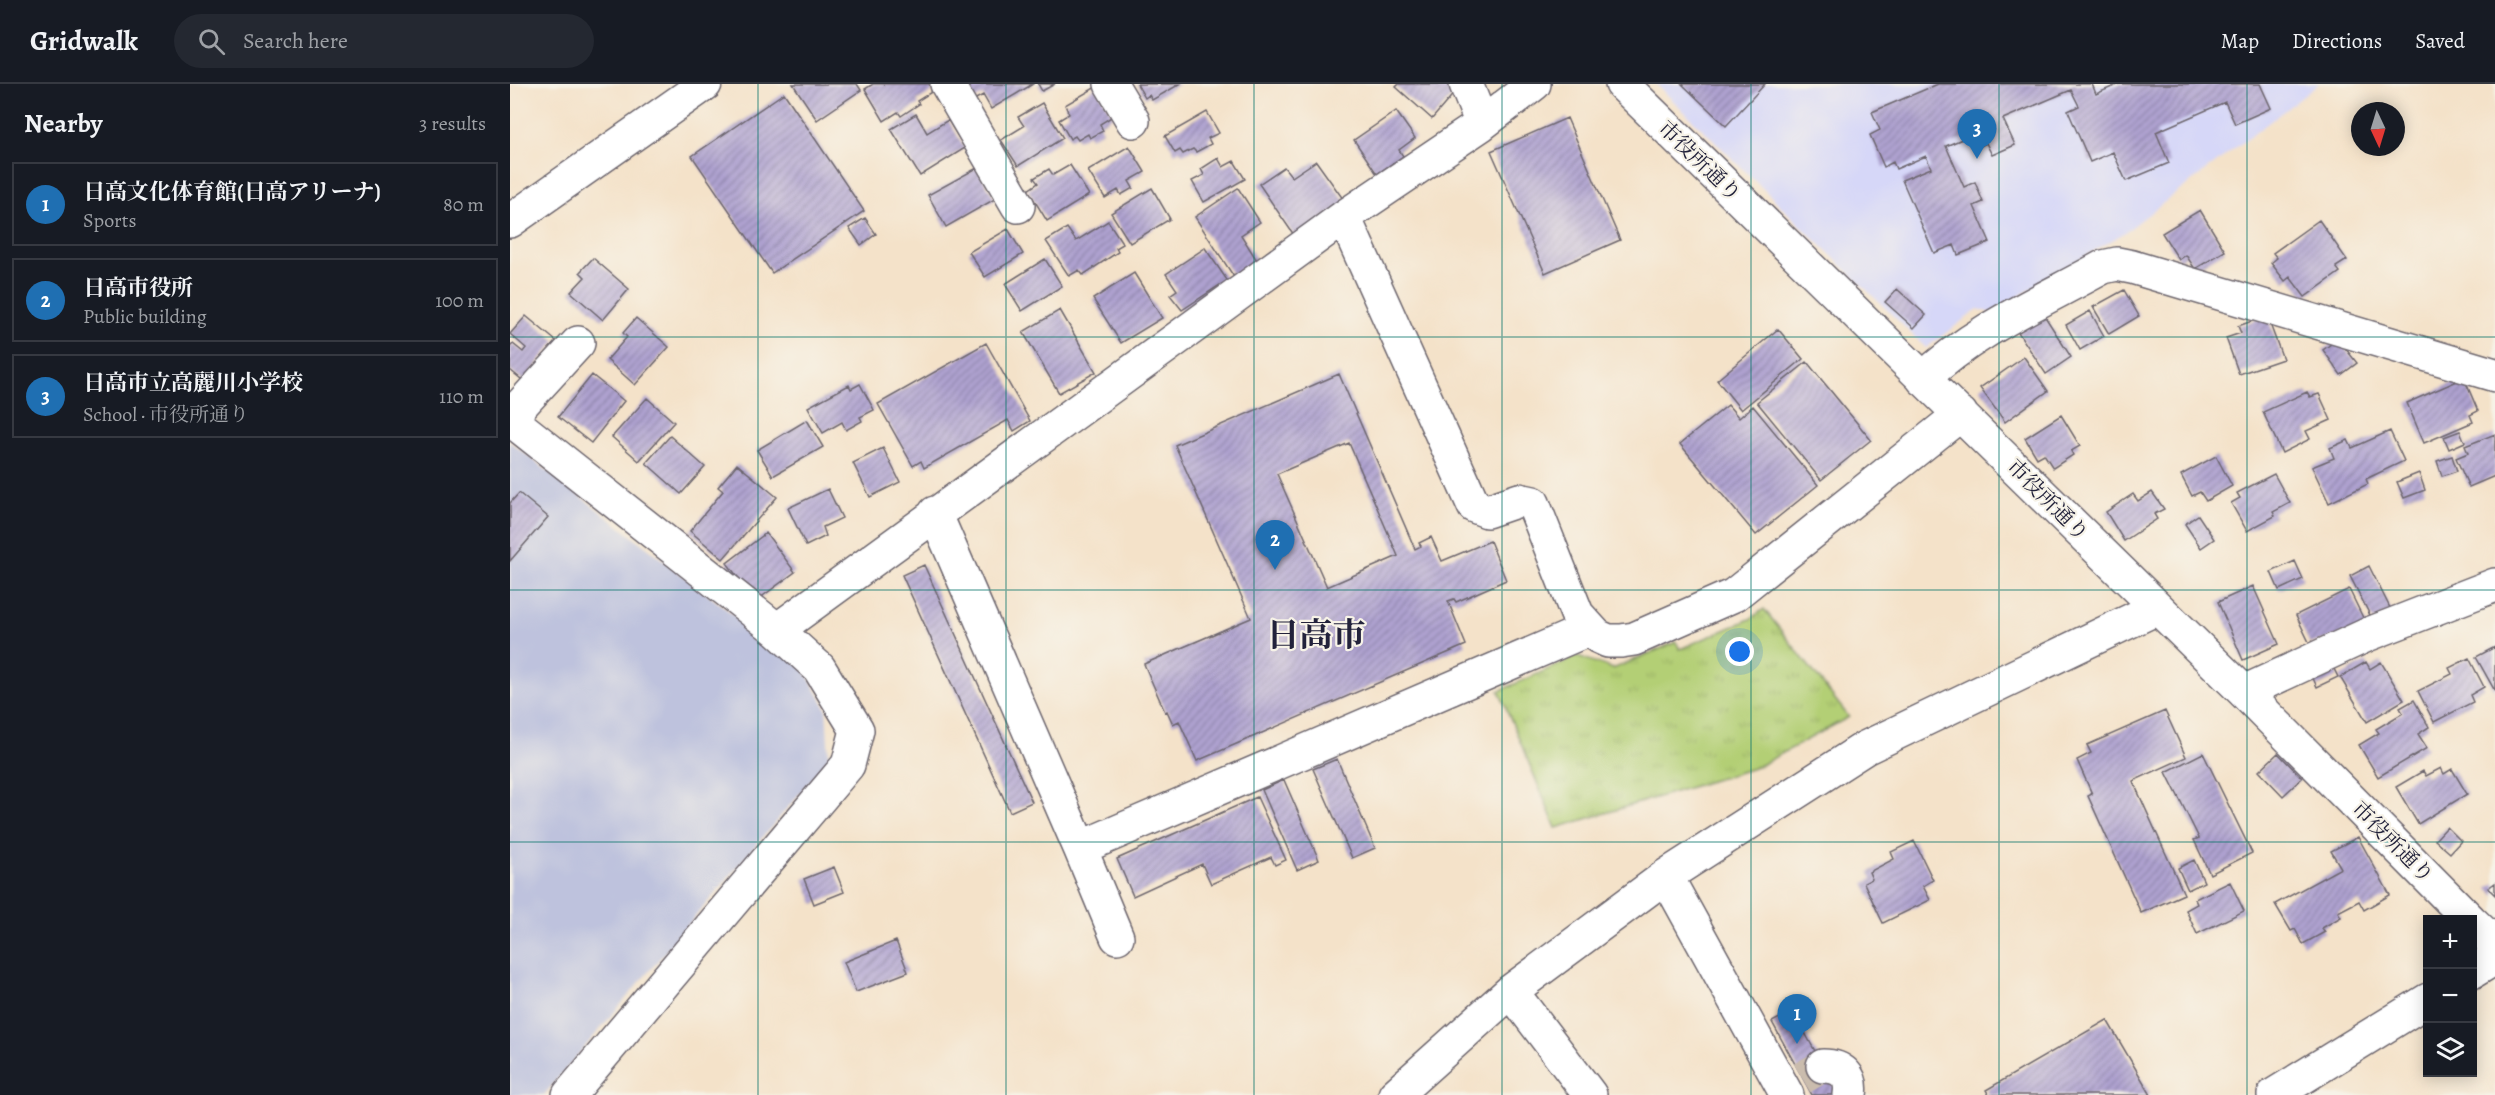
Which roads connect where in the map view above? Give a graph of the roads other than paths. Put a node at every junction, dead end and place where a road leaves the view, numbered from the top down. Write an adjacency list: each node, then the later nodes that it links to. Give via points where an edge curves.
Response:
1 (705, 84): 11 (street)
2 (947, 84): 9 (street)
3 (1111, 84): 7 (street)
4 (1467, 84): 8 (street)
5 (1534, 84): 8 (street)
6 (1622, 84): 14 (street, 市役所通り)
7 (1133, 121)
8 (1482, 124): 10 (street)
9 (1018, 206)
10 (1344, 217): 17 (street); 20 (street, via 1474,506 1487,511 1519,500 1533,503 1577,614)
11 (510, 221)
12 (578, 343): 16 (street)
13 (2495, 375): 14 (street, via 2117,264 2103,267 1981,334)
14 (1923, 379): 15 (street, 市役所通り)
15 (1961, 414): 19 (street, 市役所通り); 20 (street, via 1734,595 1634,639 1608,641)
16 (510, 418): 21 (street)
17 (935, 513): 21 (street); 23 (street)
18 (2495, 585): 22 (street, via 2369,634)
19 (2157, 608): 22 (street, 市役所通り); 24 (street, via 1865,748)
20 (1588, 629): 23 (street)
21 (777, 630): 34 (street, via 819,668 857,730 848,765)
22 (2244, 692): 25 (street, 市役所通り)
23 (1080, 848): 27 (street)
24 (1666, 876): 31 (street); 33 (street)
25 (2465, 915)
26 (2477, 927): 28 (street, 市役所通り)
27 (1118, 937)
28 (2495, 944)
29 (2495, 958): 30 (street)
30 (2477, 969)
31 (1511, 991): 35 (street); 36 (street)
32 (2423, 1002): 38 (street)
33 (1799, 1082): 37 (street, via 1833,1066 1845,1072 1851,1083)
34 (569, 1095)
35 (1395, 1095)
36 (1590, 1095)
37 (1850, 1095)
38 (2274, 1095)

